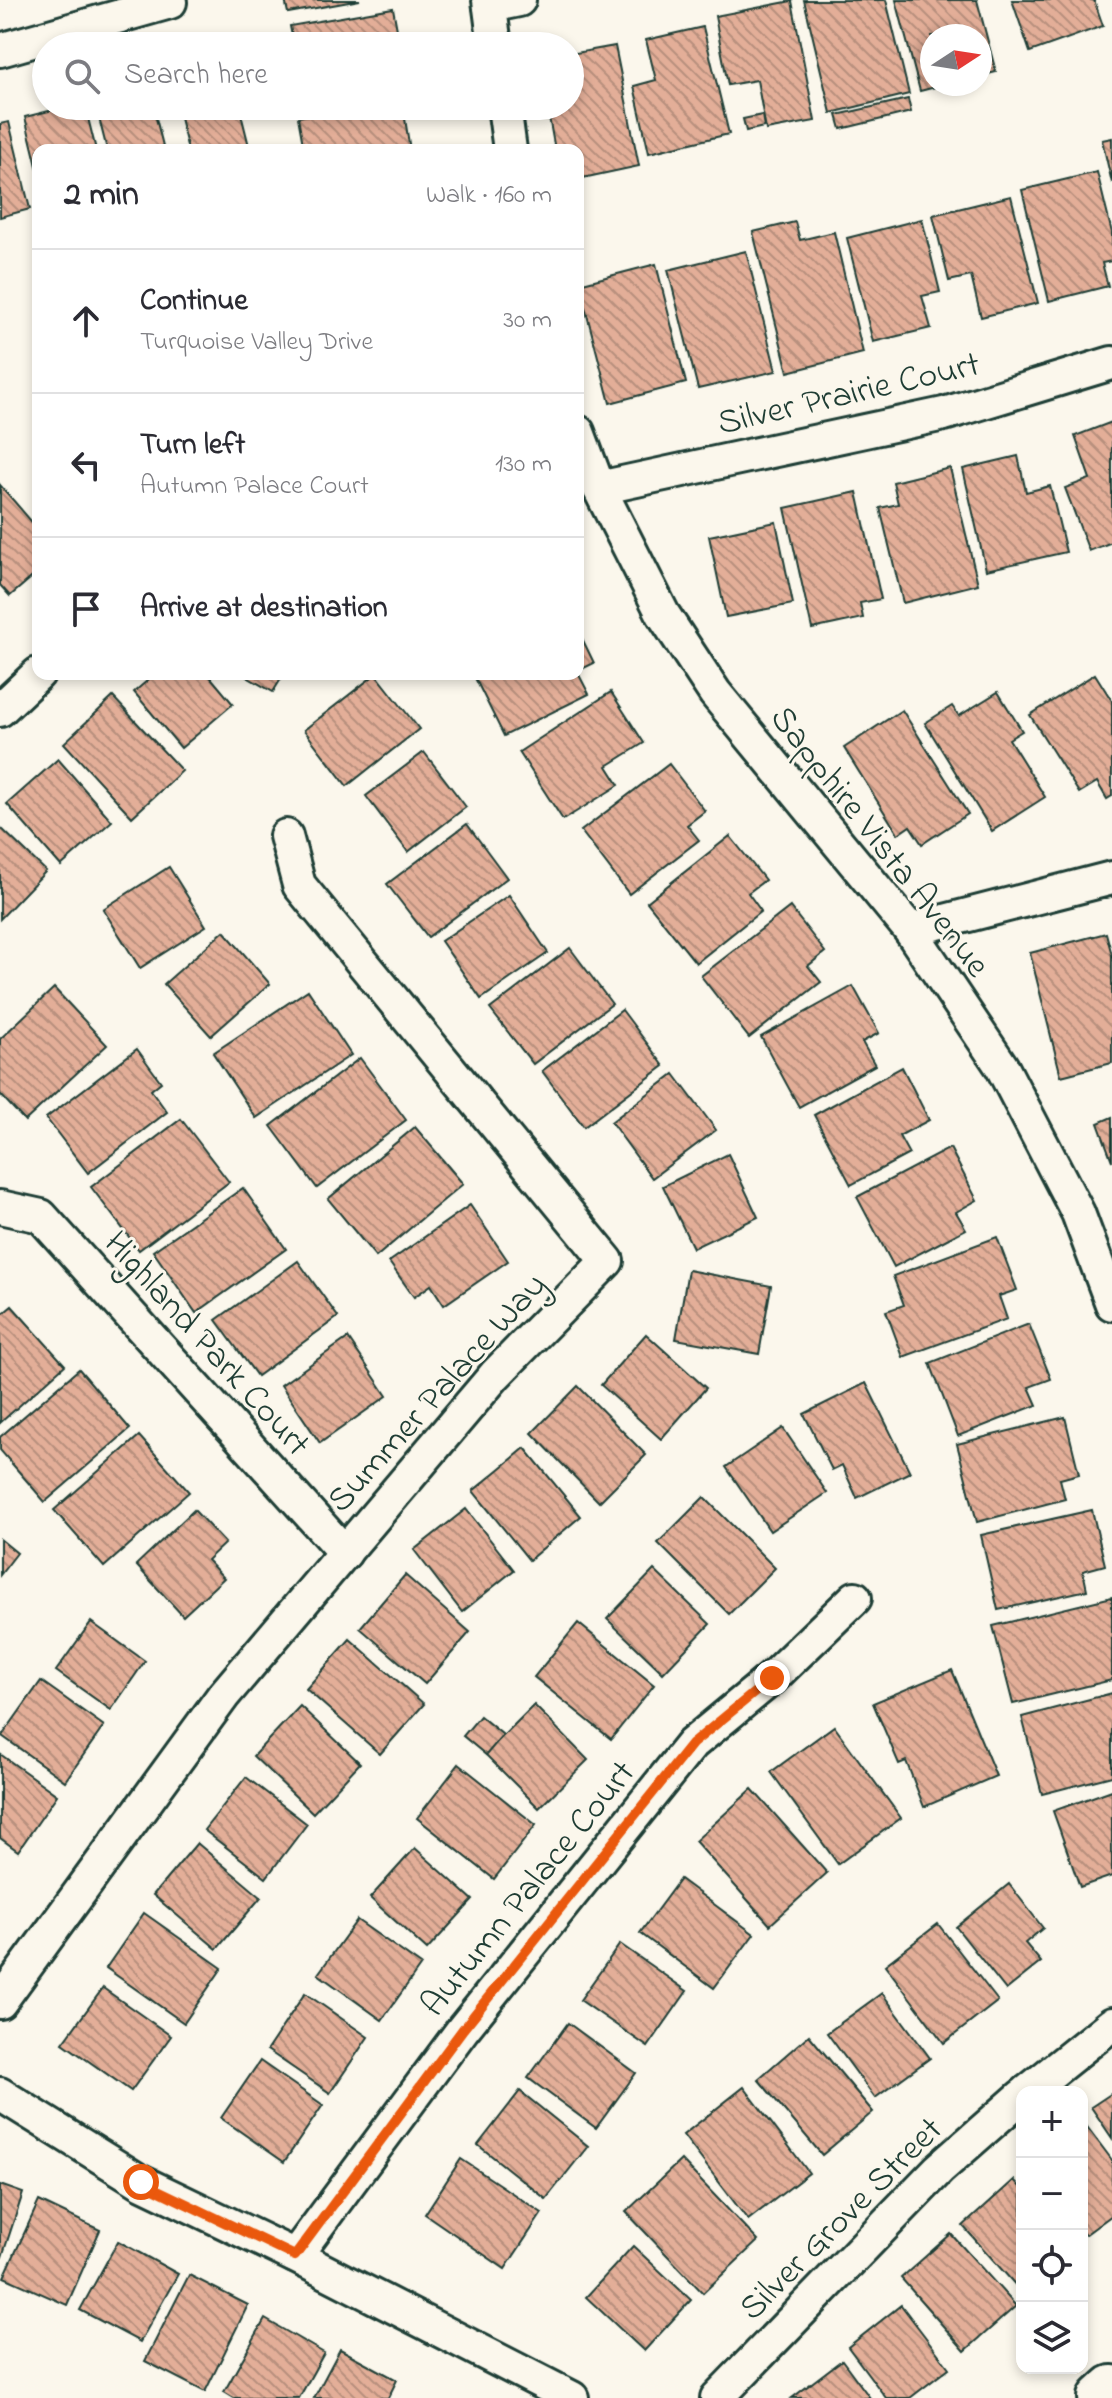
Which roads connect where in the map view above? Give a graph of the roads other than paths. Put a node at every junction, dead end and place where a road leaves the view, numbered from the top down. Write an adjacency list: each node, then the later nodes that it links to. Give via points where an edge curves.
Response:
1 (170, 2): 3 (street)
2 (499, 2): 4 (street)
3 (64, 32)
4 (496, 32)
5 (32, 41): 6 (street)
6 (0, 50)
7 (506, 120): 8 (street)
8 (509, 144)
9 (1112, 363): 11 (street, Silver Prairie Court, via 944,414)
10 (584, 448): 11 (street, Sapphire Vista Avenue)
11 (599, 488): 16 (street, Sapphire Vista Avenue, via 663,614 715,693)
12 (32, 680): 13 (street)
13 (0, 710)
14 (286, 836): 19 (street, Summer Palace Way, via 299,885 607,1261 495,1375)
15 (1112, 878): 16 (street)
16 (910, 930): 18 (street, Sapphire Vista Avenue, via 1002,1067 1078,1213)
17 (0, 1207): 19 (street, Highland Park Court, via 41,1216)
18 (1112, 1304)
19 (345, 1553): 21 (street, Summer Palace Way, via 223,1696)
20 (855, 1598): 26 (street, Autumn Palace Court, via 772,1678 692,1744 463,2029)
21 (0, 2002)
22 (1112, 2024): 23 (street)
23 (1034, 2086)
24 (0, 2094): 26 (street, via 141,2182)
25 (1016, 2101): 29 (street, Silver Grove Street, via 939,2169)
26 (295, 2256): 28 (street)
27 (1112, 2388): 30 (main road)
28 (572, 2398)
29 (717, 2398)
30 (1101, 2398)

